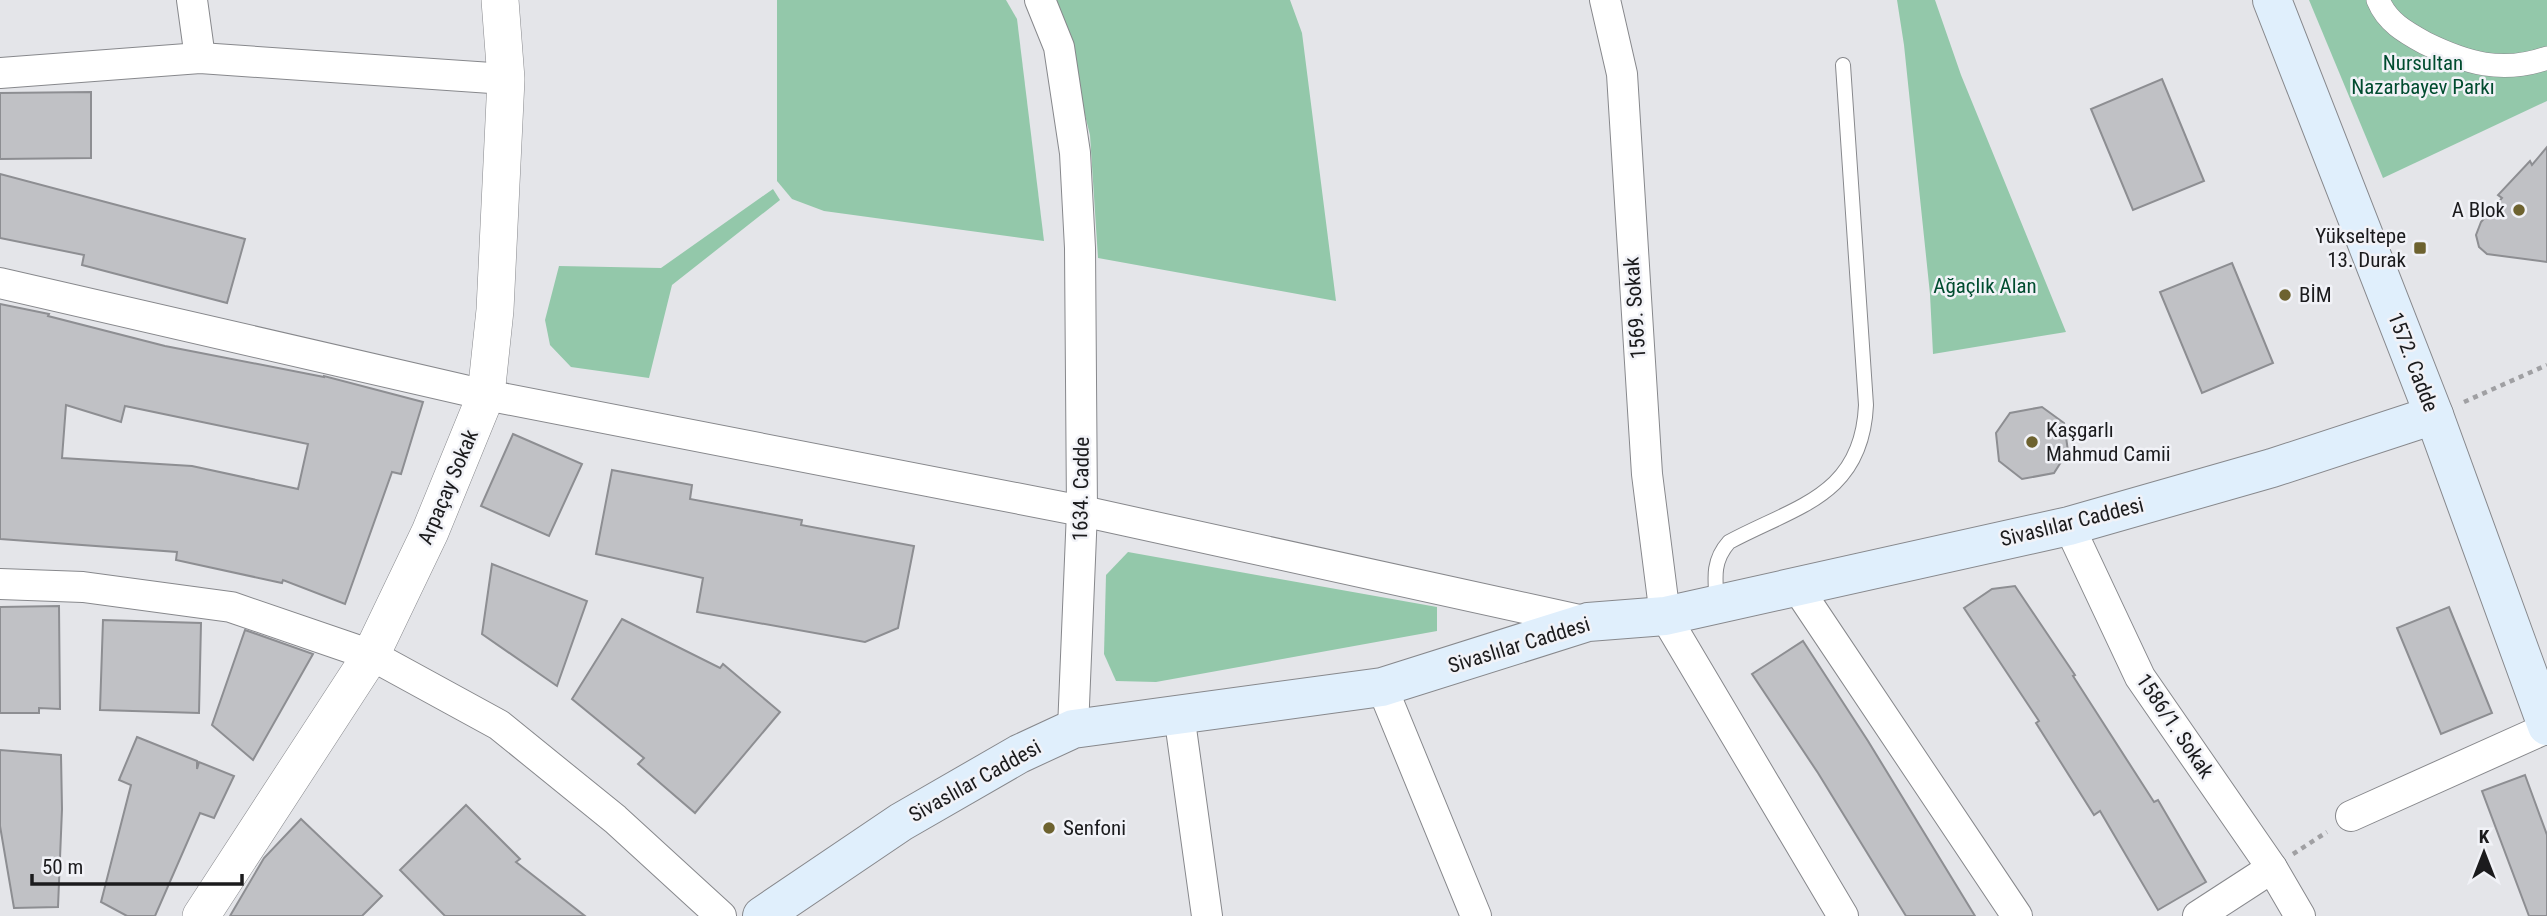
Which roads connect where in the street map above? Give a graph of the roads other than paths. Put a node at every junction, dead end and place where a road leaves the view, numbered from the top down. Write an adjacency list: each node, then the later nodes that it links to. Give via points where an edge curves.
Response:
1 (192, 0): 7 (street)
2 (500, 0): 11 (street, Arpaçay Sokak)
3 (1040, 0): 15 (street, 1634. Cadde, via 1059,47 1075,153)
4 (1605, 0): 20 (street, 1569. Sokak, via 1622,74 1647,474)
5 (2272, 0): 14 (main road, 1572. Cadde)
6 (2378, 0): 8 (street, via 2402,31 2461,60 2502,66)
7 (200, 58): 10 (street); 11 (street)
8 (2547, 58)
9 (1843, 65): 19 (lane, via 1866,405 1861,440 1855,456 1816,499 1729,542 1715,568)
10 (0, 73)
11 (506, 79): 13 (street, Arpaçay Sokak, via 495,310)
12 (0, 283): 13 (street)
13 (486, 395): 15 (street); 22 (street, Arpaçay Sokak, via 430,532)
14 (2434, 415): 16 (main road, Sivaslılar Caddesi, via 2272,468); 25 (main road, 1572. Cadde)
15 (1082, 510): 21 (street); 26 (street, 1634. Cadde)
16 (2069, 526): 18 (main road, Sivaslılar Caddesi); 28 (street, 1586/1. Sokak, via 2140,677)
17 (0, 584): 22 (street, via 83,587 231,607)
18 (1796, 586): 19 (main road, Sivaslılar Caddesi); 35 (street)
19 (1717, 604): 20 (main road, Sivaslılar Caddesi)
20 (1665, 617): 21 (main road, Sivaslılar Caddesi); 34 (street)
21 (1588, 622): 23 (main road, Sivaslılar Caddesi)
22 (371, 655): 29 (street, Arpaçay Sokak); 30 (street, via 499,725 615,819)
23 (1382, 687): 24 (main road, Sivaslılar Caddesi); 33 (street)
24 (1179, 714): 26 (main road, Sivaslılar Caddesi); 32 (street)
25 (2547, 727): 27 (street)
26 (1073, 729): 31 (main road, Sivaslılar Caddesi, via 1018,754 901,822)
27 (2351, 816)
28 (2272, 868): 36 (street); 37 (street, 1586/1. Sokak)
29 (201, 916)
30 (722, 916)
31 (762, 916)
32 (1208, 916)
33 (1476, 916)
34 (1843, 916)
35 (2017, 916)
36 (2198, 916)
37 (2300, 916)

